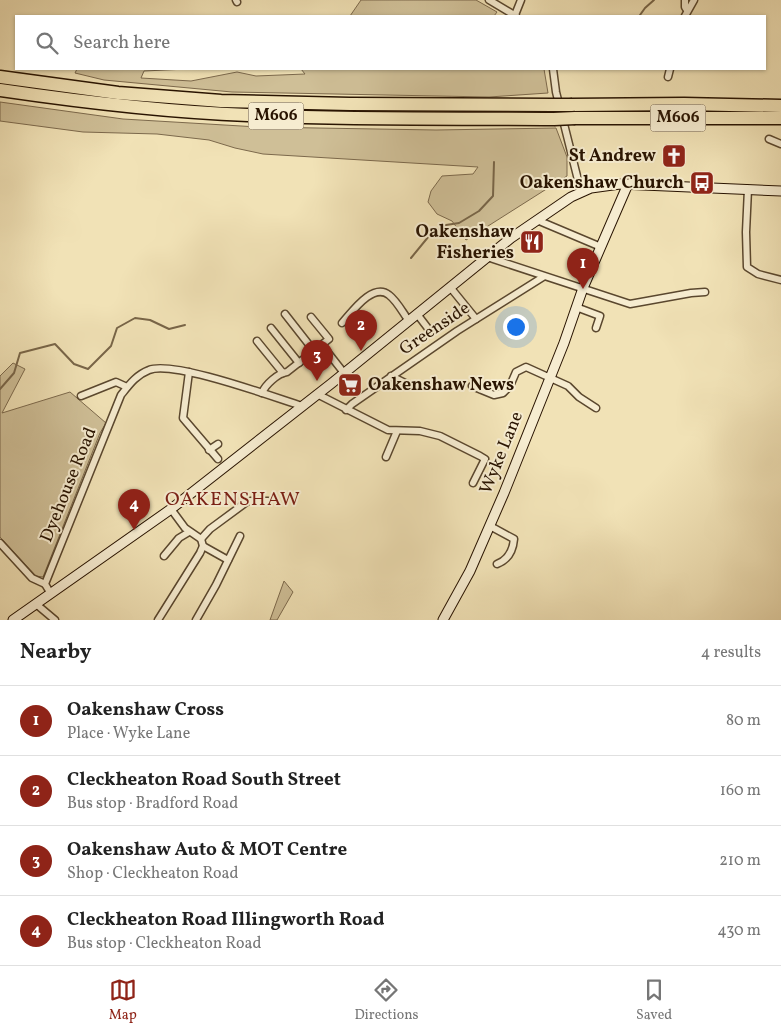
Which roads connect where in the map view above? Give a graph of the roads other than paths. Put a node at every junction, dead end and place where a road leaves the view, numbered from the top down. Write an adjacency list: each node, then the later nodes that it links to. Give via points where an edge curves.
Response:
1 (489, 0): 6 (street)
2 (521, 0): 7 (street)
3 (684, 0): 5 (street)
4 (694, 0): 5 (street)
5 (686, 13)
6 (513, 15)
7 (515, 15)
8 (553, 70): 20 (street)
9 (670, 70): 11 (street)
10 (0, 77): 13 (highway, M606, bridge, via 118,93 220,101)
11 (668, 77)
12 (0, 90): 14 (highway, M606, bridge, via 56,99 248,116)
13 (781, 106)
14 (781, 118)
15 (770, 140): 16 (street)
16 (781, 144)
17 (628, 184): 18 (street); 20 (street, via 606,185); 22 (street, Wyke Lane)
18 (748, 189): 19 (street); 25 (street, via 747,267 758,274)
19 (781, 191)
20 (581, 192): 21 (street)
21 (536, 220): 22 (street); 23 (street)
22 (601, 247): 27 (street, Wyke Lane)
23 (487, 257): 24 (street); 26 (street)
24 (543, 277): 27 (street); 33 (street, Greenside)
25 (781, 280)
26 (450, 287): 31 (street); 33 (street)
27 (583, 288): 28 (street, via 630,304); 29 (street, Wyke Lane)
28 (704, 292)
29 (576, 307): 37 (street, via 600,316); 47 (street, Wyke Lane)
30 (285, 314): 41 (street)
31 (416, 314): 34 (street); 38 (street)
32 (312, 317): 40 (street, via 329,339)
33 (476, 319): 46 (street, Greenside)
34 (409, 321): 35 (street, via 388,294 379,291 369,294); 45 (street)
35 (342, 323)
36 (271, 328): 42 (street)
37 (596, 328)
38 (430, 331)
39 (257, 341): 44 (street)
40 (322, 345): 41 (street); 45 (street)
41 (314, 351): 42 (street)
42 (299, 363): 44 (street)
43 (189, 372): 49 (street, Dyehouse Road, via 150,369); 51 (street, Dyehouse Road); 59 (street, via 183,418)
44 (283, 373): 51 (street)
45 (344, 373): 52 (street)
46 (392, 376): 50 (street); 56 (street, Greenside)
47 (549, 377): 48 (street, via 526,367 516,372 503,393 494,395); 55 (street, via 568,386); 65 (street, Wyke Lane)
48 (472, 386)
49 (127, 387): 53 (street, via 116,382); 73 (street, Dyehouse Road)
50 (413, 387)
51 (262, 393): 54 (street, Dyehouse Road)
52 (317, 394): 54 (street); 56 (street)
53 (81, 396)
54 (302, 406): 64 (street)
55 (596, 408)
56 (346, 410): 57 (street, via 388,430)
57 (397, 431): 60 (street); 62 (street, via 420,431 440,436 485,459)
58 (218, 444): 59 (street)
59 (209, 450): 61 (street)
60 (386, 457)
61 (218, 459)
62 (473, 483)
63 (268, 501): 69 (street, via 248,501 210,529)
64 (171, 509): 66 (street); 74 (street)
65 (490, 526): 72 (street, via 514,539 505,560); 80 (street, Wyke Lane)
66 (189, 532): 69 (street); 70 (street, via 179,538)
67 (240, 536): 71 (street)
68 (0, 542): 73 (street, via 32,578)
69 (202, 543): 71 (street); 78 (street, via 200,553)
70 (164, 556)
71 (228, 560): 79 (street)
72 (497, 564)
73 (45, 584): 74 (street)
74 (51, 594): 75 (street)
75 (36, 604): 76 (street); 77 (street)
76 (13, 620)
77 (55, 620)
78 (158, 620)
79 (196, 620)
80 (443, 620)

